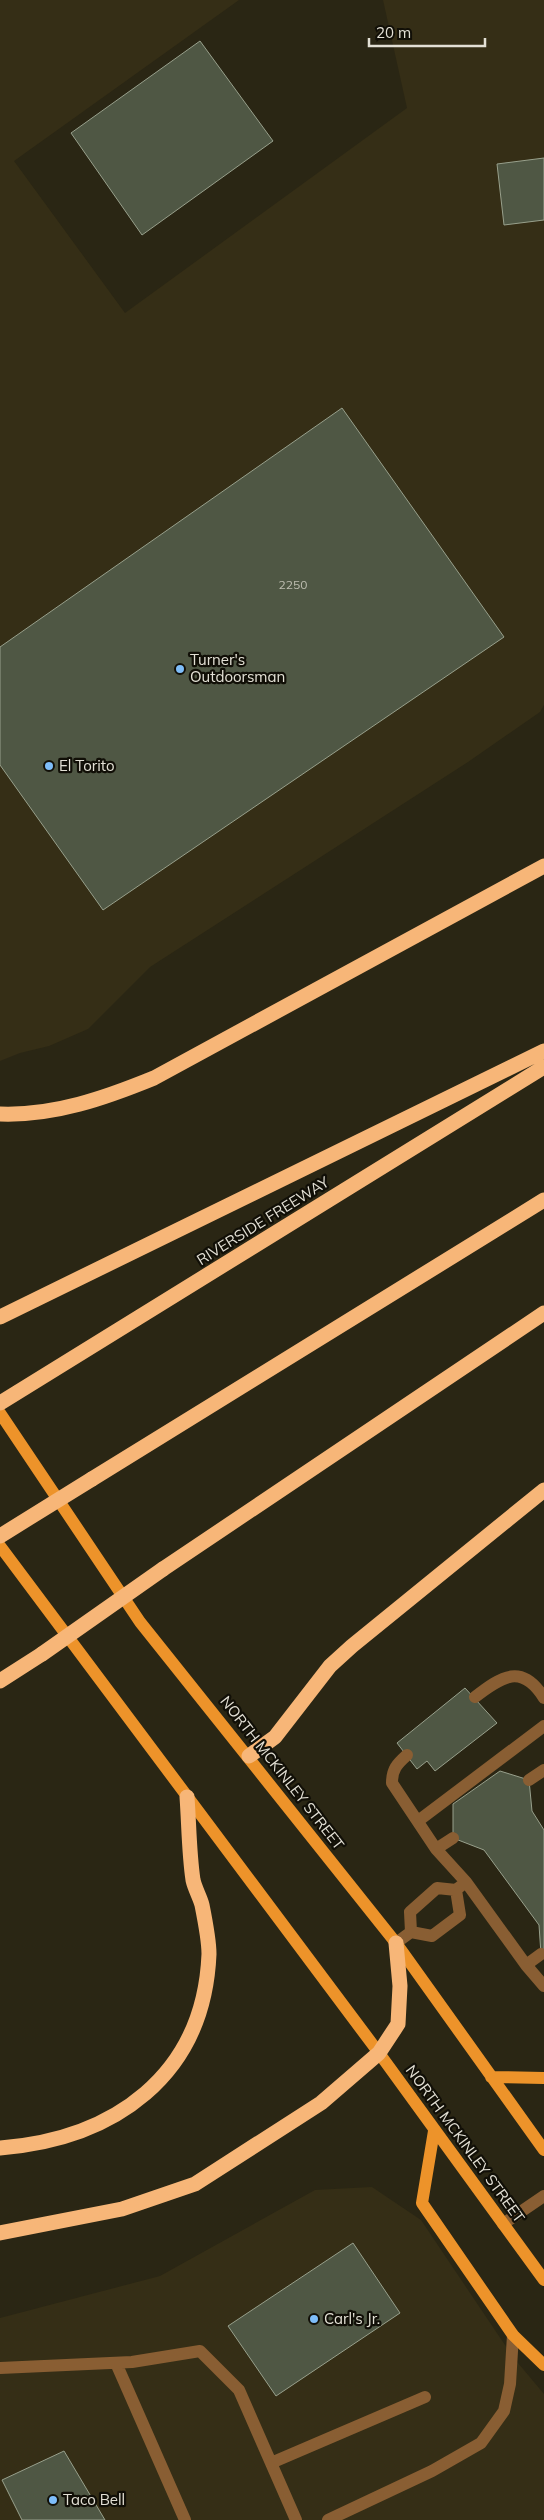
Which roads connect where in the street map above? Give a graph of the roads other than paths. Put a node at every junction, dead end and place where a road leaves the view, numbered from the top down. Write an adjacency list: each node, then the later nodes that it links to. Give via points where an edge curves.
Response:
1 (544, 866): 4 (highway, via 154,1078 79,1105 41,1112)
2 (544, 1051): 7 (highway)
3 (544, 1068): 8 (highway, RIVERSIDE FREEWAY)
4 (0, 1114)
5 (544, 1200): 11 (highway, bridge)
6 (544, 1313): 13 (highway, bridge)
7 (0, 1317)
8 (0, 1403)
9 (0, 1413): 18 (main road, NORTH MCKINLEY STREET, via 140,1622)
10 (544, 1490): 18 (highway, via 352,1646 330,1666 276,1737)
11 (0, 1536)
12 (0, 1546): 21 (main road, NORTH MCKINLEY STREET)
13 (0, 1681)
14 (475, 1697): 15 (street, via 501,1679 514,1676 535,1683)
15 (544, 1698)
16 (544, 1726): 22 (street)
17 (407, 1755): 22 (street, via 396,1765 392,1783)
18 (249, 1756): 28 (main road, NORTH MCKINLEY STREET)
19 (544, 1770): 20 (street)
20 (529, 1780)
21 (187, 1796): 32 (main road, NORTH MCKINLEY STREET); 36 (highway, via 193,1881 202,1906 209,1952 205,1993 191,2035 170,2070 141,2100 101,2122 54,2140)
22 (418, 1821): 24 (street)
23 (453, 1838): 24 (street)
24 (436, 1849): 25 (street)
25 (466, 1882): 26 (street); 30 (street)
26 (456, 1890): 27 (street, via 437,1888 410,1912); 27 (street, via 460,1915 432,1936)
27 (411, 1932): 28 (street)
28 (396, 1943): 32 (highway, via 400,1986 398,2024); 33 (main road, NORTH MCKINLEY STREET)
29 (541, 1954): 30 (street)
30 (526, 1965): 31 (street)
31 (544, 1986)
32 (379, 2053): 35 (main road, NORTH MCKINLEY STREET); 40 (highway, via 321,2103 195,2184 122,2209)
33 (491, 2077): 34 (main road); 37 (main road, NORTH MCKINLEY STREET)
34 (544, 2078)
35 (434, 2131): 39 (main road, NORTH MCKINLEY STREET); 42 (main road, via 422,2203)
36 (0, 2148)
37 (544, 2150)
38 (544, 2196): 39 (street)
39 (503, 2224): 41 (main road, NORTH MCKINLEY STREET)
40 (0, 2233)
41 (544, 2280)
42 (513, 2335): 44 (main road); 50 (street, via 510,2384 504,2411 481,2442 432,2471)
43 (116, 2363): 45 (street); 47 (street, via 200,2350 239,2390); 48 (street)
44 (544, 2365)
45 (0, 2368)
46 (425, 2397): 47 (street)
47 (271, 2463): 49 (street)
48 (185, 2520)
49 (296, 2520)
50 (328, 2520)

